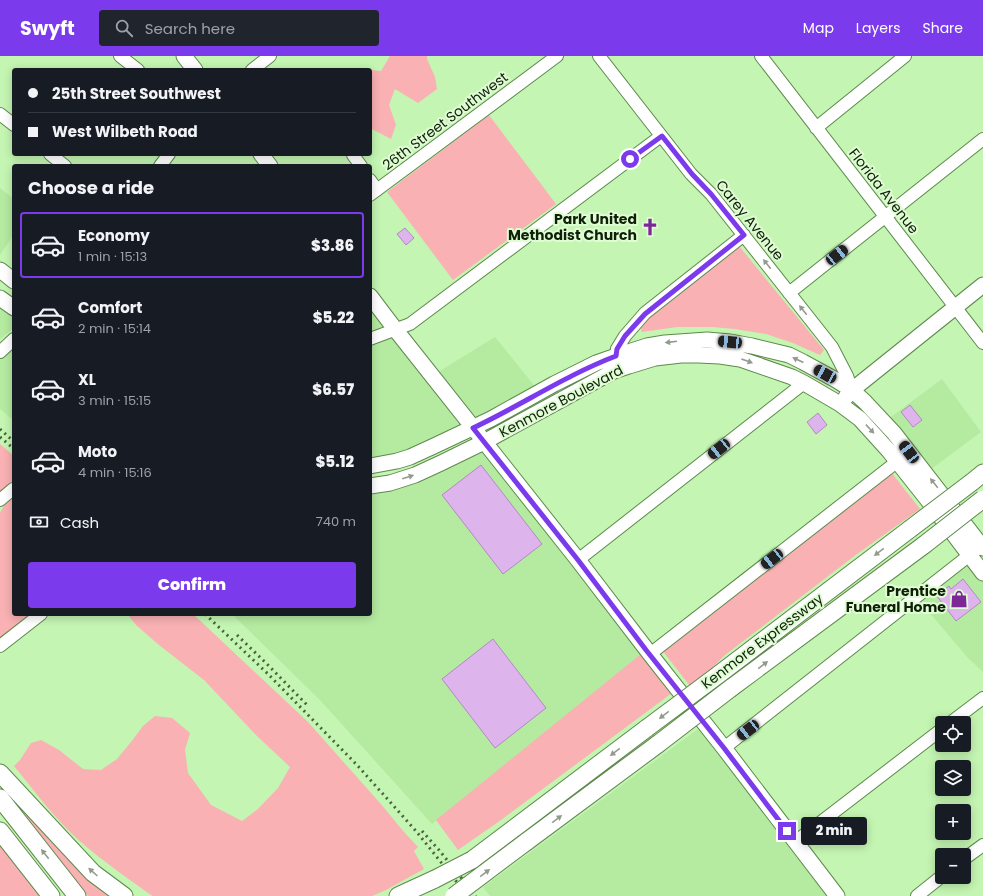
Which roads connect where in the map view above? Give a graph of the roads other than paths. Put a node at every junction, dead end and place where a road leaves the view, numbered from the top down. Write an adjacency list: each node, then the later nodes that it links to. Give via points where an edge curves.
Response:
1 (120, 56): 8 (street)
2 (184, 56): 9 (main road)
3 (270, 56): 10 (street)
4 (557, 56): 18 (street, 26th Street Southwest)
5 (599, 56): 14 (street, Carey Avenue)
6 (761, 56): 13 (street, Florida Avenue)
7 (905, 56): 13 (street)
8 (135, 68)
9 (193, 68)
10 (255, 68)
11 (0, 114): 12 (street)
12 (12, 123)
13 (816, 128): 19 (street, Florida Avenue)
14 (662, 136): 20 (street, Carey Avenue); 29 (street, via 410,324)
15 (983, 139): 19 (street)
16 (52, 156): 17 (street)
17 (62, 164)
18 (374, 193)
19 (885, 217): 24 (street); 28 (street, Florida Avenue)
20 (744, 235): 24 (street, Carey Avenue, one-way to 20); 34 (street, via 645,314 617,349)
21 (0, 270): 22 (main road)
22 (12, 279)
23 (983, 285): 28 (main road)
24 (790, 293): 36 (street, Carey Avenue, one-way to 24, via 832,347)
25 (0, 298): 27 (main road)
26 (372, 299): 29 (main road)
27 (12, 307)
28 (956, 307): 32 (street, Florida Avenue); 36 (main road)
29 (395, 329): 30 (street); 38 (main road)
30 (372, 338)
31 (12, 341): 33 (street)
32 (983, 343)
33 (0, 352)
34 (619, 362): 35 (main road, Kenmore Boulevard, one-way to 35, via 681,355 740,358); 36 (main road, Kenmore Boulevard, one-way to 34, via 789,355 730,342 707,340 647,346); 38 (main road, Kenmore Boulevard, via 596,363); 39 (main road, Kenmore Boulevard, via 614,372)
35 (804, 383): 37 (main road, Kenmore Boulevard); 49 (street)
36 (852, 390): 37 (main road); 40 (main road, Kenmore Boulevard, via 894,433)
37 (840, 404): 40 (main road, Kenmore Boulevard, one-way to 40)
38 (473, 428): 39 (main road); 41 (main road, Kenmore Boulevard, via 410,457)
39 (484, 442): 43 (main road, Kenmore Boulevard, one-way to 39, via 415,475); 49 (main road)
40 (903, 457): 47 (main road, Kenmore Boulevard, one-way to 40); 48 (main road, Kenmore Boulevard, via 927,499); 53 (street)
41 (372, 466)
42 (978, 477): 64 (highway, Kenmore Expressway, one-way to 64, bridge, via 515,828)
43 (372, 486)
44 (12, 491): 45 (street)
45 (0, 500)
46 (983, 500): 71 (highway, Kenmore Expressway, one-way to 46, bridge)
47 (982, 547): 48 (street)
48 (969, 555): 50 (main road, Kenmore Boulevard); 57 (street)
49 (578, 560): 53 (main road)
50 (983, 573)
51 (38, 616): 52 (street)
52 (0, 646)
53 (650, 654): 57 (main road)
54 (983, 698): 55 (street)
55 (959, 716)
56 (935, 734): 61 (street)
57 (724, 748): 61 (main road)
58 (0, 773): 68 (highway, one-way to 58, via 93,873)
59 (0, 798): 67 (highway, one-way to 59)
60 (0, 831): 66 (highway)
61 (795, 842): 72 (main road)
62 (983, 845): 63 (street)
63 (971, 854)
64 (437, 882): 69 (highway); 70 (highway)
65 (935, 882): 73 (street)
66 (51, 896)
67 (77, 896)
68 (124, 896)
69 (398, 896)
70 (427, 896)
71 (454, 896)
72 (837, 896)
73 (917, 896)

